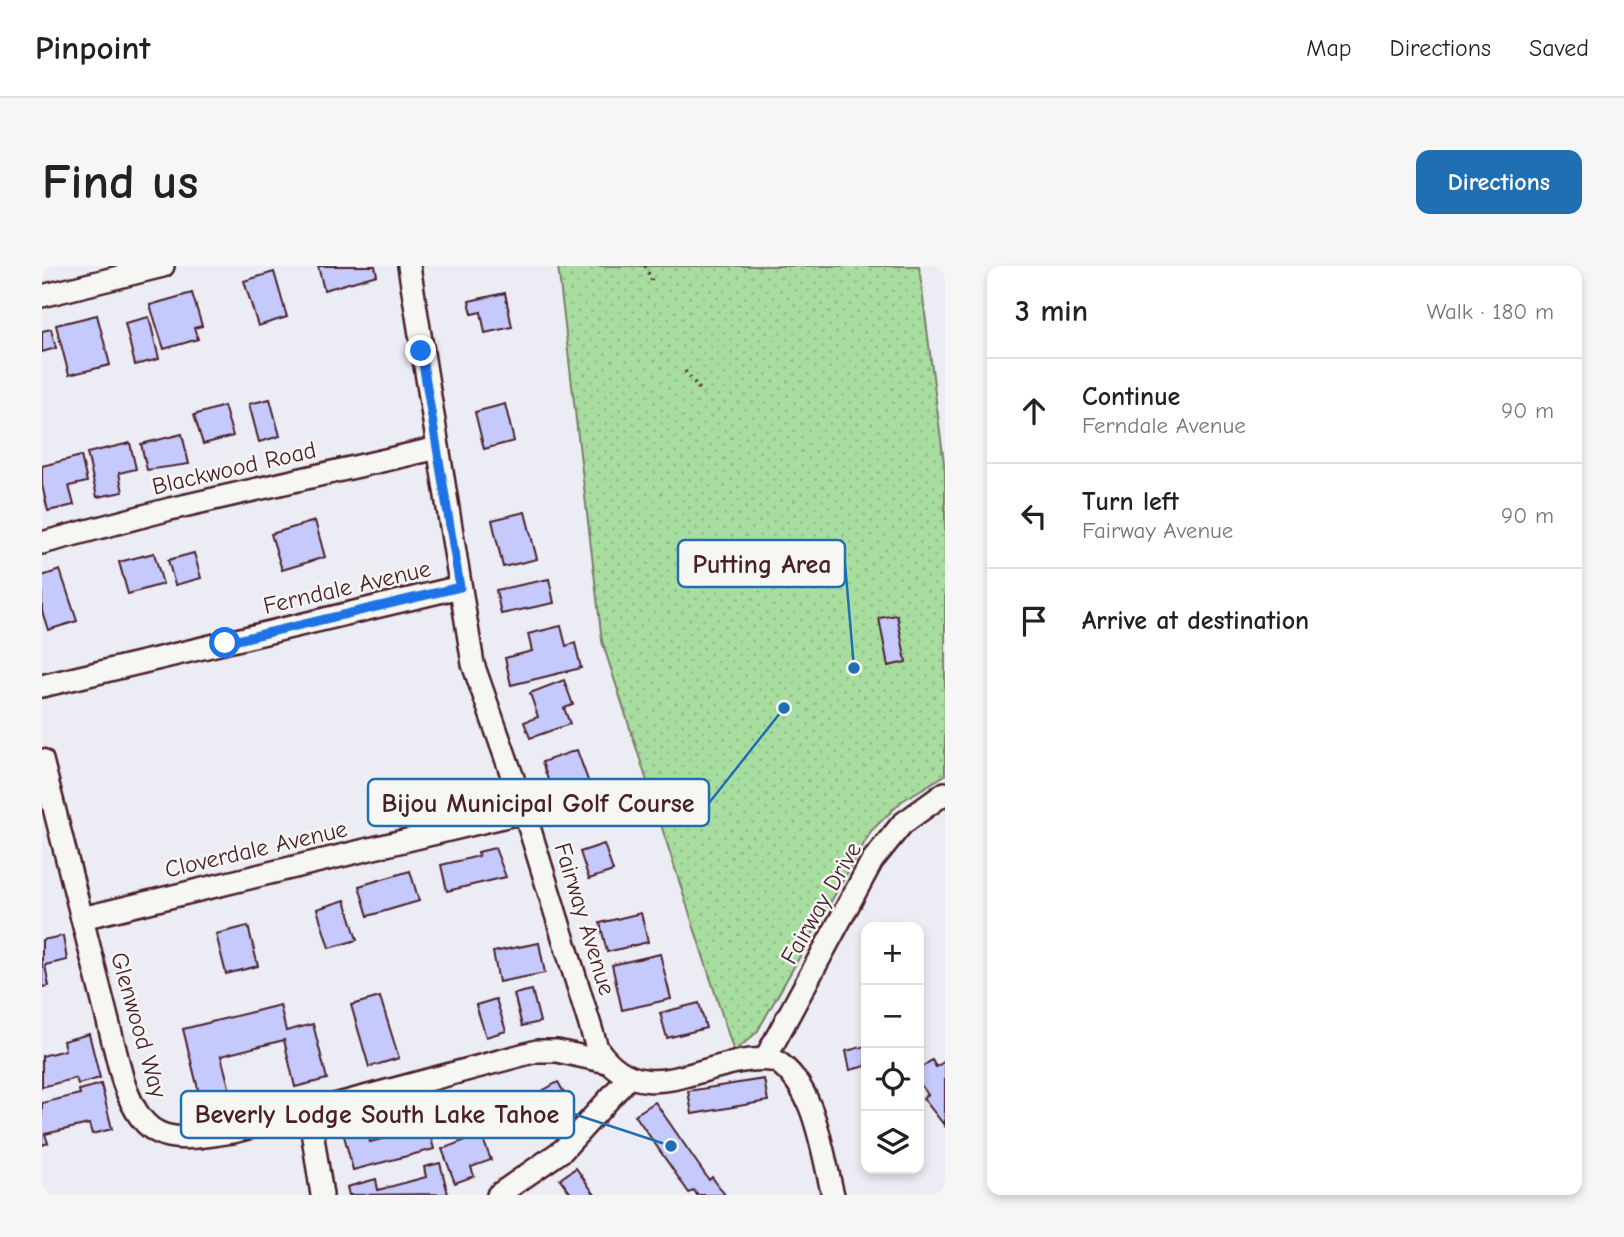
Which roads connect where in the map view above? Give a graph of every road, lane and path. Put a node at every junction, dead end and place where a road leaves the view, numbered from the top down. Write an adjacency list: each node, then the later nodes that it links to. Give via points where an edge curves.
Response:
1 (163, 266): 5 (street)
2 (409, 266): 8 (street, Fairway Avenue)
3 (645, 266): 4 (path)
4 (652, 281)
5 (42, 296)
6 (685, 371): 7 (path)
7 (703, 393)
8 (438, 448): 9 (street, Blackwood Road); 10 (street, Fairway Avenue)
9 (42, 543)
10 (460, 587): 11 (street, Ferndale Avenue); 14 (street, Fairway Avenue, via 481,694)
11 (42, 686)
12 (42, 760): 15 (street, Glenwood Way)
13 (945, 793): 16 (street, Fairway Drive, via 916,811 872,861)
14 (524, 812): 15 (street, Cloverdale Avenue); 17 (street, Fairway Avenue, via 597,1048)
15 (82, 918): 19 (street, Glenwood Way, via 123,1081 143,1124 158,1134 203,1137)
16 (765, 1059): 18 (street, Fairway Avenue, via 656,1082); 22 (street, via 785,1067 800,1087 816,1127)
17 (607, 1062): 18 (street, Fairway Avenue); 19 (street, Glenwood Way, via 537,1051)
18 (629, 1077): 21 (street, via 563,1150)
19 (309, 1111): 20 (street)
20 (322, 1195)
21 (498, 1195)
22 (833, 1195)

